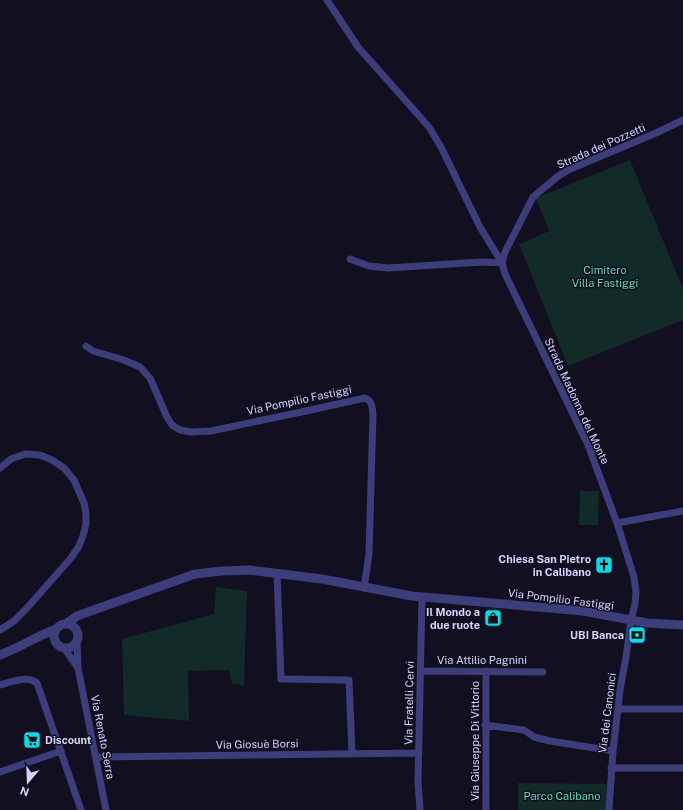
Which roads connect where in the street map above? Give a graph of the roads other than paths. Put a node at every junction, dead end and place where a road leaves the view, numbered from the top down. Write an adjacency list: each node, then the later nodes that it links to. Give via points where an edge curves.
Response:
1 (327, 0): 4 (street, Strada Madonna del Monte, via 358,48 429,127 480,227)
2 (683, 120): 4 (street, Strada dei Pozzetti, via 557,176 533,197)
3 (350, 259): 4 (street, via 369,266 388,268)
4 (502, 263): 8 (street, Strada Madonna del Monte, via 588,445)
5 (86, 346): 10 (street, Via Pompilio Fastiggi, via 140,368 150,378 172,425 180,430 210,431 368,399 373,415 369,554)
6 (0, 468): 17 (street, via 11,459 25,454 40,455 52,460 64,468 74,480 84,503 86,524 79,546 71,558 28,608)
7 (683, 511): 8 (street)
8 (617, 523): 13 (street, Strada Madonna del Monte, via 634,577 636,592)
9 (277, 574): 10 (street, Via Pompilio Fastiggi, via 322,579); 12 (street, Via Pompilio Fastiggi, via 249,570 195,574); 34 (street, via 281,679 349,680)
10 (364, 588): 11 (street, Via Pompilio Fastiggi)
11 (422, 597): 13 (street, Via Pompilio Fastiggi, via 583,611); 25 (street, Via Fratelli Cervi)
12 (88, 612): 14 (street, Via Pompilio Fastiggi); 18 (street)
13 (631, 620): 15 (street, Via Pompilio Fastiggi); 29 (street, Via dei Canonici)
14 (67, 624): 16 (street); 18 (street, via 74,626)
15 (683, 625)
16 (56, 629): 19 (street); 20 (street)
17 (0, 630)
18 (78, 632): 21 (street)
19 (37, 638): 20 (street); 23 (street)
20 (55, 640): 22 (street)
21 (77, 642): 22 (street, via 71,647); 24 (street, Via Renato Serra)
22 (64, 648): 24 (street, Via Renato Serra)
23 (0, 655)
24 (78, 668): 36 (street, Via Renato Serra)
25 (421, 671): 26 (street, Via Attilio Pagnini); 35 (street, Via Fratelli Cervi)
26 (486, 672): 27 (street, Via Attilio Pagnini); 31 (street, Via Giuseppe Di Vittorio)
27 (543, 672)
28 (0, 685): 32 (street, via 27,679 37,683)
29 (618, 708): 30 (street); 33 (street, Via dei Canonici)
30 (683, 709)
31 (485, 725): 33 (street, via 524,730 550,741); 43 (street, Via Giuseppe Di Vittorio)
32 (61, 751): 39 (street); 40 (street)
33 (613, 751): 37 (street, Via dei Canonici)
34 (352, 754): 35 (street, Via Giosuè Borsi); 36 (street, Via Giosuè Borsi)
35 (419, 754): 42 (street, Via Fratelli Cervi)
36 (96, 757): 41 (street, Via Renato Serra)
37 (611, 768): 38 (street); 44 (street, Via dei Canonici)
38 (683, 768)
39 (0, 772)
40 (82, 810)
41 (106, 810)
42 (420, 810)
43 (486, 810)
44 (609, 810)

